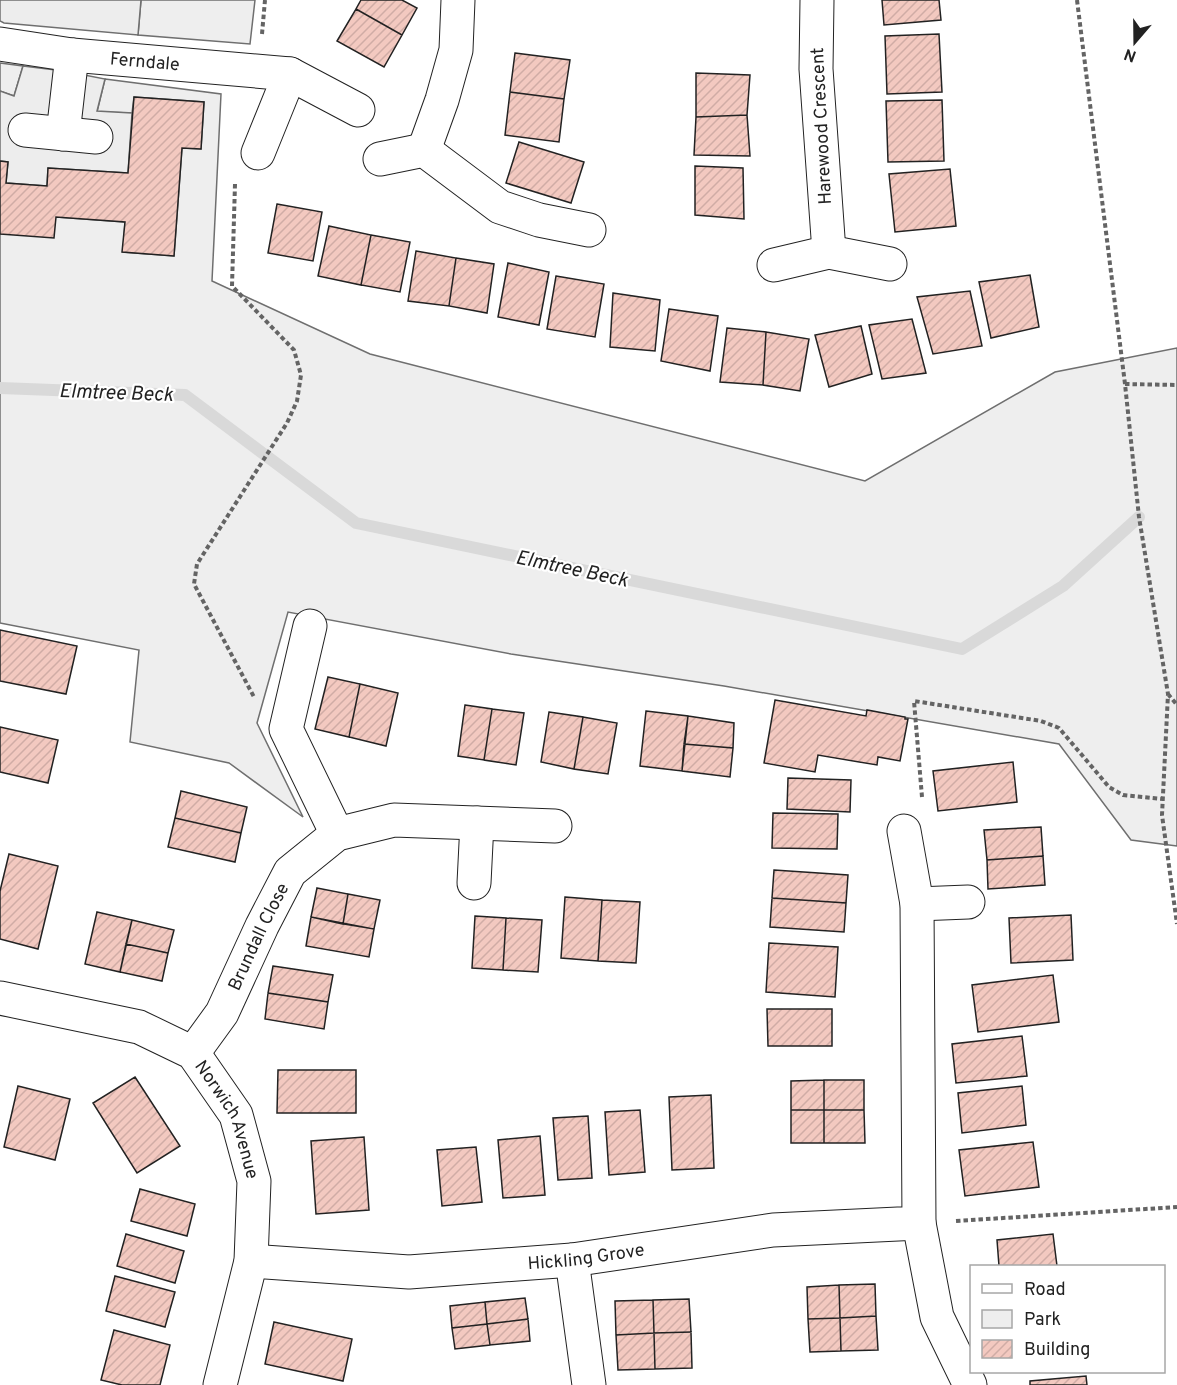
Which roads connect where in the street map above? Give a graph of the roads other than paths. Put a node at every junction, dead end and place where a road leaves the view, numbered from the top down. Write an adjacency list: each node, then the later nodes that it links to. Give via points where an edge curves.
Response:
1 (458, 0): 10 (street, via 456,50)
2 (817, 0): 14 (street, Harewood Crescent, via 816,69)
3 (0, 44): 4 (street, Ferndale)
4 (72, 55): 5 (street, Ferndale); 8 (street)
5 (290, 74): 6 (street, Ferndale); 11 (street)
6 (358, 110)
7 (25, 130): 8 (street)
8 (63, 134): 9 (street)
9 (96, 137)
10 (424, 150): 12 (street); 13 (street, via 500,207)
11 (258, 153)
12 (380, 159)
13 (588, 230)
14 (829, 252): 15 (street); 16 (street)
15 (890, 264)
16 (774, 265)
17 (310, 626): 21 (street, via 286,729)
18 (477, 823): 19 (street, Brundall Close); 21 (street, Brundall Close, via 394,820); 22 (street)
19 (555, 826)
20 (904, 831): 24 (street)
21 (337, 834): 26 (street, Brundall Close, via 290,872 222,1013)
22 (474, 883)
23 (968, 902): 24 (street)
24 (917, 904): 27 (street)
25 (0, 998): 26 (street, Norwich Avenue, via 139,1027)
26 (193, 1053): 29 (street, Norwich Avenue, via 236,1115 254,1181)
27 (919, 1223): 28 (street, Hickling Grove, via 773,1230); 32 (street, via 937,1317)
28 (572, 1260): 29 (street, Hickling Grove, via 409,1272); 31 (street)
29 (251, 1261): 30 (street, Norwich Avenue)
30 (220, 1385)
31 (589, 1385)
32 (970, 1385)

